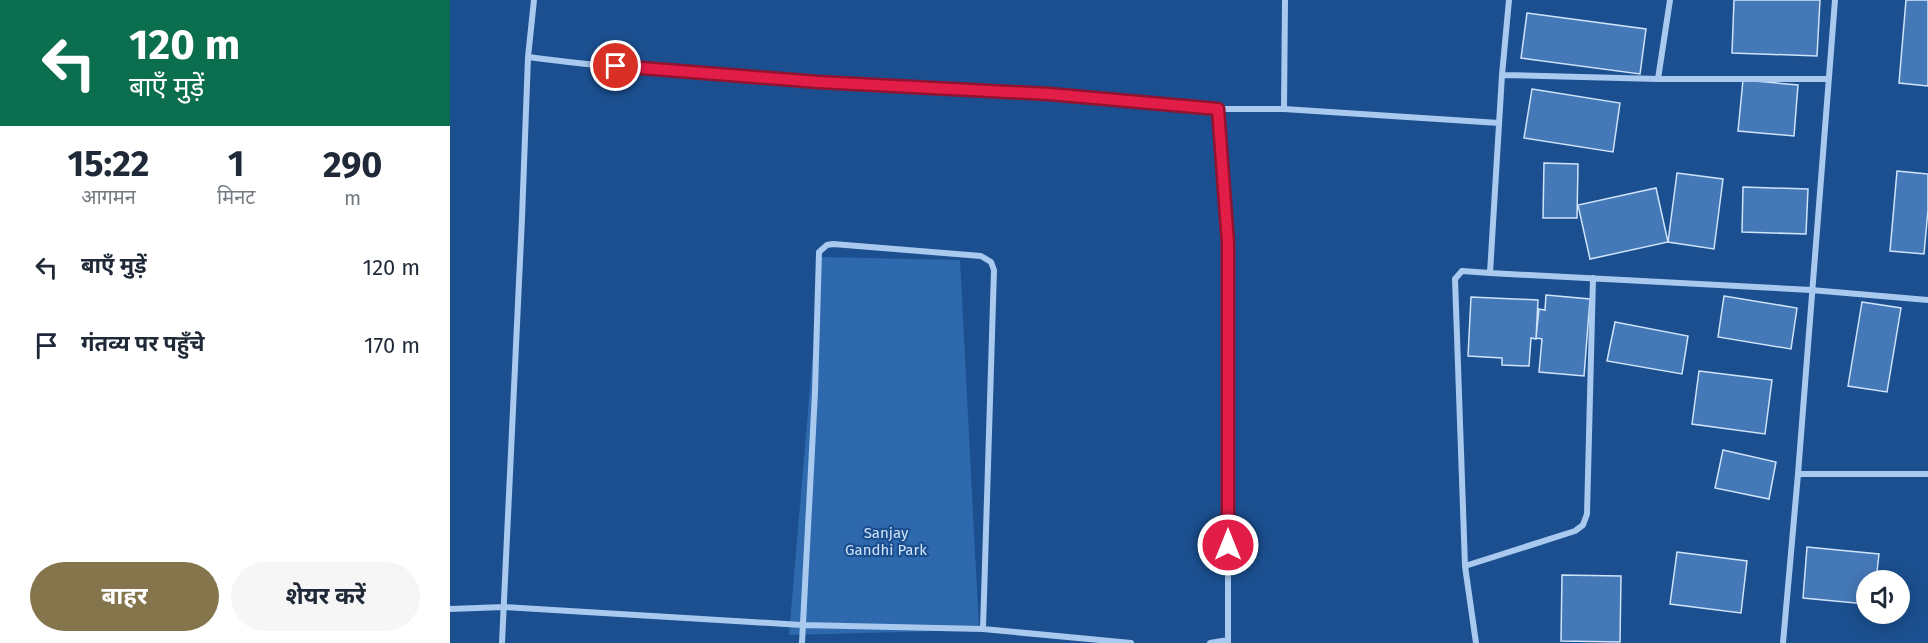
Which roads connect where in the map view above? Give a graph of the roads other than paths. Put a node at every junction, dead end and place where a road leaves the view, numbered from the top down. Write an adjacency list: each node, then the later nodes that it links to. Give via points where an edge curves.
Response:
1 (534, 0): 6 (street)
2 (1285, 0): 11 (street)
3 (1509, 0): 7 (street)
4 (1670, 0): 8 (street)
5 (1835, 0): 9 (street)
6 (528, 57): 10 (street, via 818,82 1049,94); 20 (street)
7 (1502, 75): 8 (street); 12 (street)
8 (1658, 79): 9 (street)
9 (1829, 79): 15 (street)
10 (1218, 109): 11 (street); 24 (street, via 1228,243)
11 (1284, 109): 12 (street)
12 (1499, 123): 13 (street)
13 (1490, 273): 14 (street); 19 (street, via 1462,272 1455,279)
14 (1593, 278): 15 (street); 19 (street, via 1587,514 1583,525 1575,531)
15 (1811, 291): 16 (street); 17 (street)
16 (1928, 300)
17 (1798, 474): 18 (street); 30 (street)
18 (1928, 474)
19 (1465, 566): 29 (street)
20 (504, 607): 21 (street); 22 (street); 25 (street)
21 (450, 609)
22 (802, 625): 23 (street); 23 (street, via 819,252 833,244 981,256 992,262); 26 (street)
23 (983, 629): 27 (street)
24 (1228, 642): 28 (street)
25 (502, 643)
26 (802, 643)
27 (1131, 643)
28 (1210, 643)
29 (1476, 643)
30 (1783, 643)

